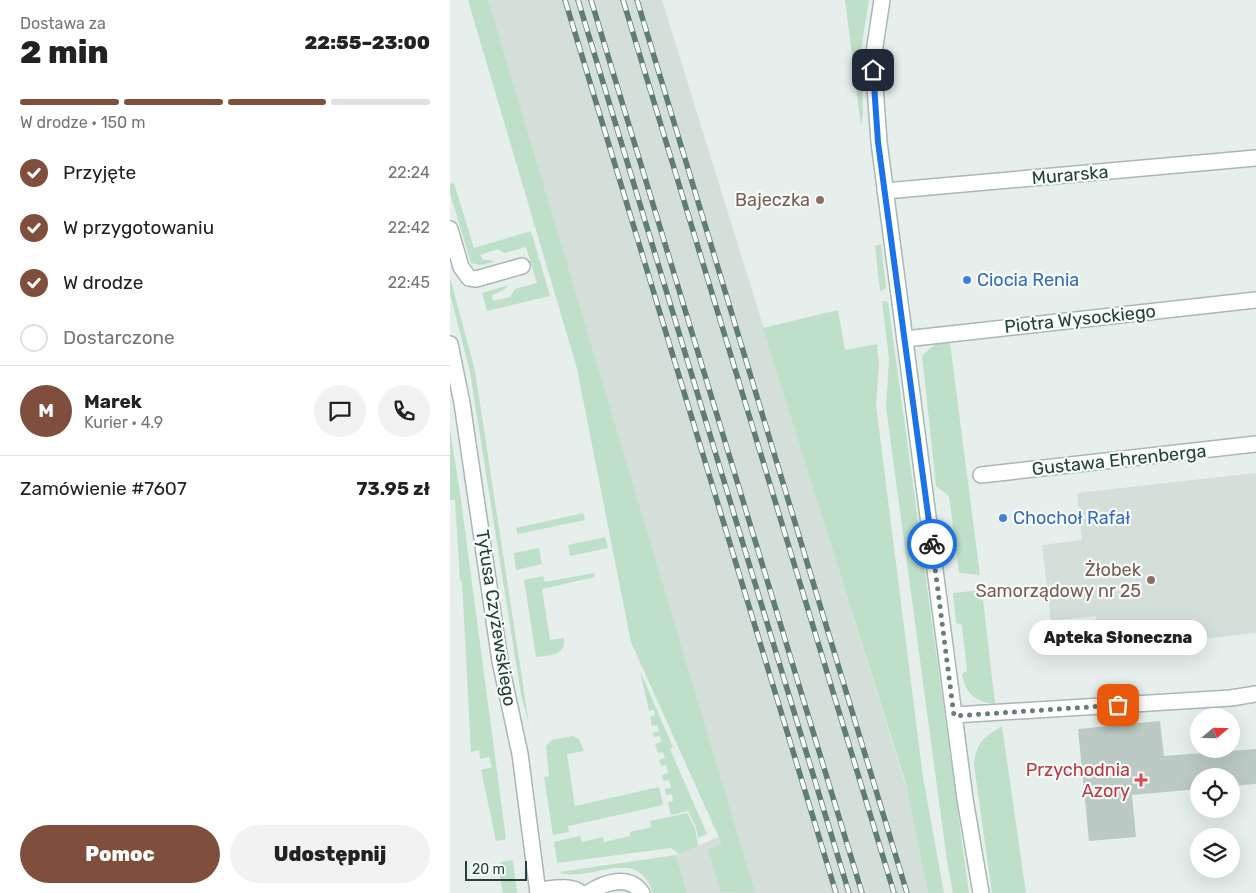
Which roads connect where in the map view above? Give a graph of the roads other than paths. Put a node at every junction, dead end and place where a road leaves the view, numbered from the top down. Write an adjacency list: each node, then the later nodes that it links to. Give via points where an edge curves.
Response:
1 (882, 0): 3 (street, via 873,59)
2 (1256, 158): 3 (street, Murarska)
3 (885, 191): 7 (street)
4 (450, 229): 5 (street, via 461,267 469,278 476,279)
5 (522, 266)
6 (1256, 300): 7 (street, Piotra Wysockiego)
7 (905, 339): 12 (street)
8 (450, 344): 13 (street, Tytusa Czyżewskiego, via 462,403 500,661 517,735)
9 (1256, 444): 10 (street, Gustawa Ehrenberga)
10 (981, 475)
11 (1256, 694): 12 (street)
12 (954, 716): 17 (street)
13 (538, 892): 14 (street, via 569,888)
14 (582, 893)
15 (588, 893): 16 (street, via 601,886 626,881 637,886)
16 (642, 893)
17 (982, 893)

